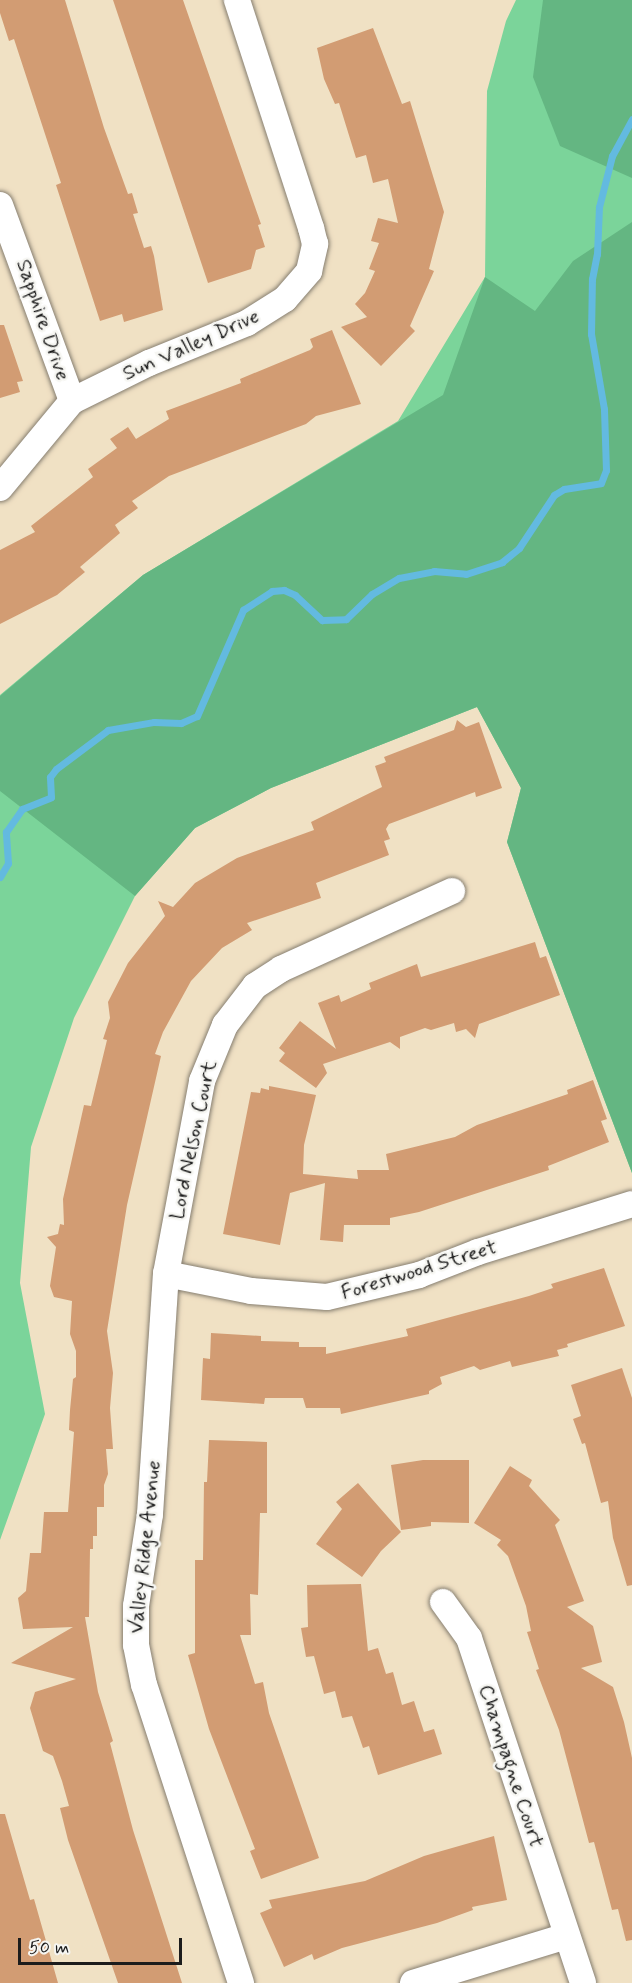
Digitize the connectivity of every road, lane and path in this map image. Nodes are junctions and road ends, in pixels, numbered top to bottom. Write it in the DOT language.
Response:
graph roads {
  1 [pos="237,0"];
  2 [pos="0,205"];
  3 [pos="72,401"];
  4 [pos="0,488"];
  5 [pos="452,891"];
  6 [pos="632,1205"];
  7 [pos="166,1274"];
  8 [pos="443,1602"];
  9 [pos="567,1936"];
  10 [pos="241,1983"];
  11 [pos="413,1983"];
  12 [pos="583,1983"];
  1 -- 3 [label="street, Sun Valley Drive"];
  2 -- 3 [label="street, Sapphire Drive"];
  3 -- 4 [label="street, Sun Valley Drive"];
  5 -- 7 [label="street, Lord Nelson Court"];
  6 -- 7 [label="street, Forestwood Street"];
  7 -- 10 [label="street, Valley Ridge Avenue"];
  8 -- 9 [label="street, Champagne Court"];
  9 -- 11 [label="street"];
  9 -- 12 [label="street, Champagne Court"];
}
